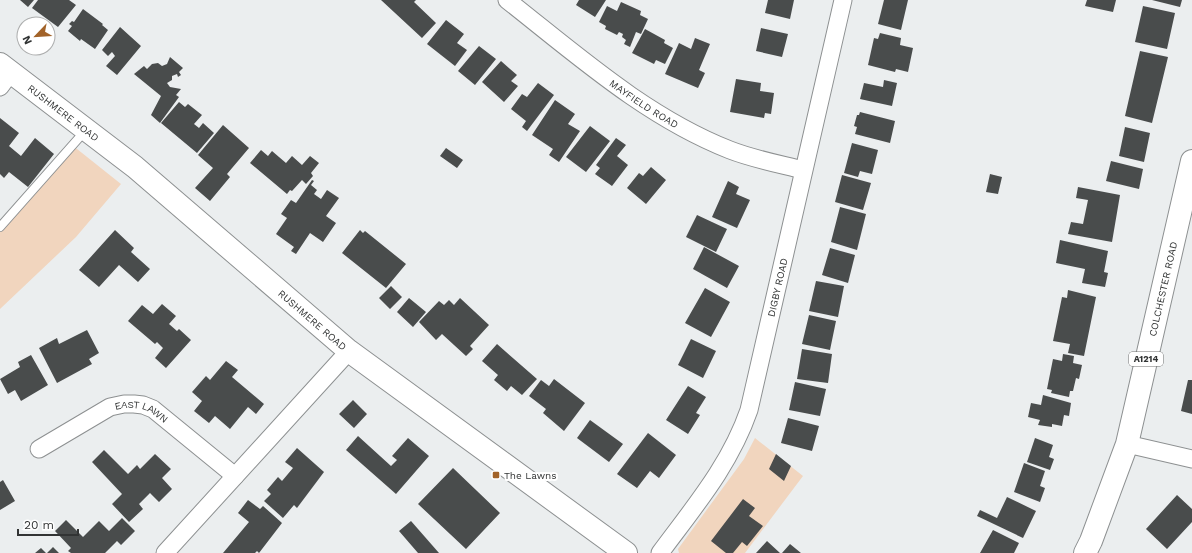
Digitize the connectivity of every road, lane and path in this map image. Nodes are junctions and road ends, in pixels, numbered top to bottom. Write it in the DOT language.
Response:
graph roads {
  1 [pos="507,0"];
  2 [pos="843,0"];
  3 [pos="4,74"];
  4 [pos="87,128"];
  5 [pos="1192,161"];
  6 [pos="802,170"];
  7 [pos="0,227"];
  8 [pos="349,351"];
  9 [pos="1127,444"];
  10 [pos="38,449"];
  11 [pos="1192,459"];
  12 [pos="235,476"];
  13 [pos="165,553"];
  14 [pos="626,553"];
  15 [pos="660,553"];
  16 [pos="1085,553"];
  1 -- 6 [label="street, MAYFIELD ROAD"];
  2 -- 6 [label="street, DIGBY ROAD"];
  3 -- 4 [label="street, RUSHMERE ROAD"];
  4 -- 7 [label="lane"];
  4 -- 8 [label="street, RUSHMERE ROAD"];
  5 -- 9 [label="street, COLCHESTER ROAD / A1214"];
  6 -- 15 [label="street, DIGBY ROAD"];
  8 -- 12 [label="street"];
  8 -- 14 [label="street, RUSHMERE ROAD"];
  9 -- 11 [label="street"];
  9 -- 16 [label="street, COLCHESTER ROAD / A1214"];
  10 -- 12 [label="street, EAST LAWN"];
  12 -- 13 [label="street"];
}
